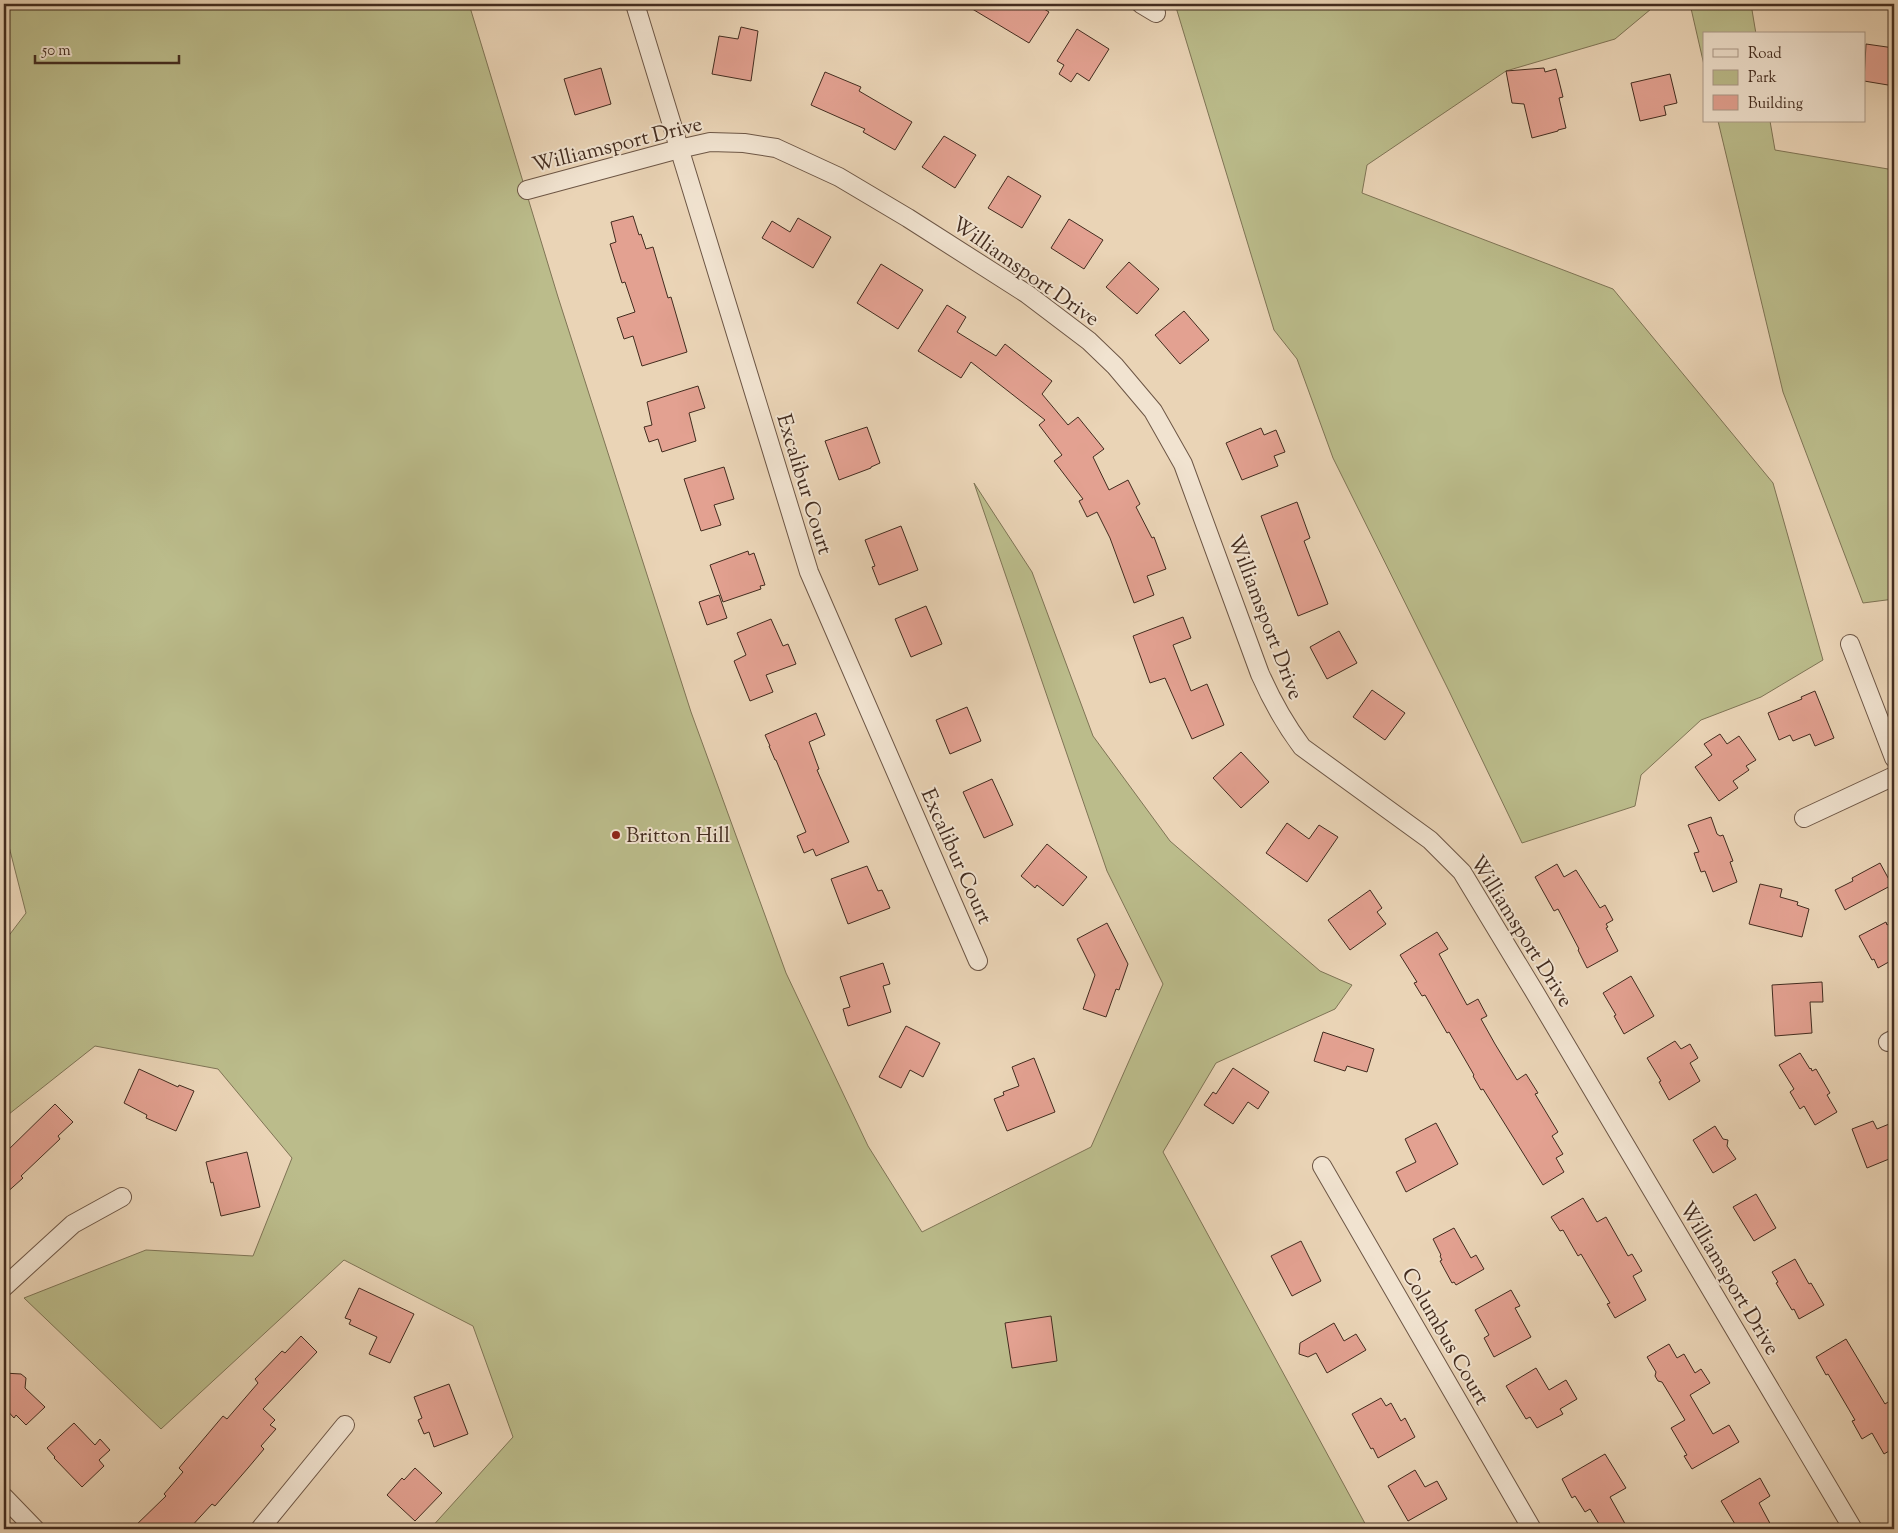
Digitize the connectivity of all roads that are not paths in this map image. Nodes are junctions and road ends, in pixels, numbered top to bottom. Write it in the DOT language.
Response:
graph roads {
  1 [pos="635,4"];
  2 [pos="1141,4"];
  3 [pos="1156,13"];
  4 [pos="678,149"];
  5 [pos="527,190"];
  6 [pos="1850,644"];
  7 [pos="1894,758"];
  8 [pos="1894,776"];
  9 [pos="1804,818"];
  10 [pos="978,961"];
  11 [pos="1322,1166"];
  12 [pos="122,1197"];
  13 [pos="4,1287"];
  14 [pos="345,1425"];
  15 [pos="4,1497"];
  16 [pos="35,1529"];
  17 [pos="260,1529"];
  18 [pos="1532,1529"];
  19 [pos="1853,1529"];
  1 -- 4 [label="street, Excalibur Court"];
  2 -- 3 [label="street"];
  4 -- 5 [label="street, Williamsport Drive"];
  4 -- 10 [label="street, Excalibur Court"];
  4 -- 19 [label="street, Williamsport Drive"];
  6 -- 7 [label="street"];
  8 -- 9 [label="street"];
  11 -- 18 [label="street, Columbus Court"];
  12 -- 13 [label="street"];
  14 -- 17 [label="street"];
  15 -- 16 [label="street"];
}
